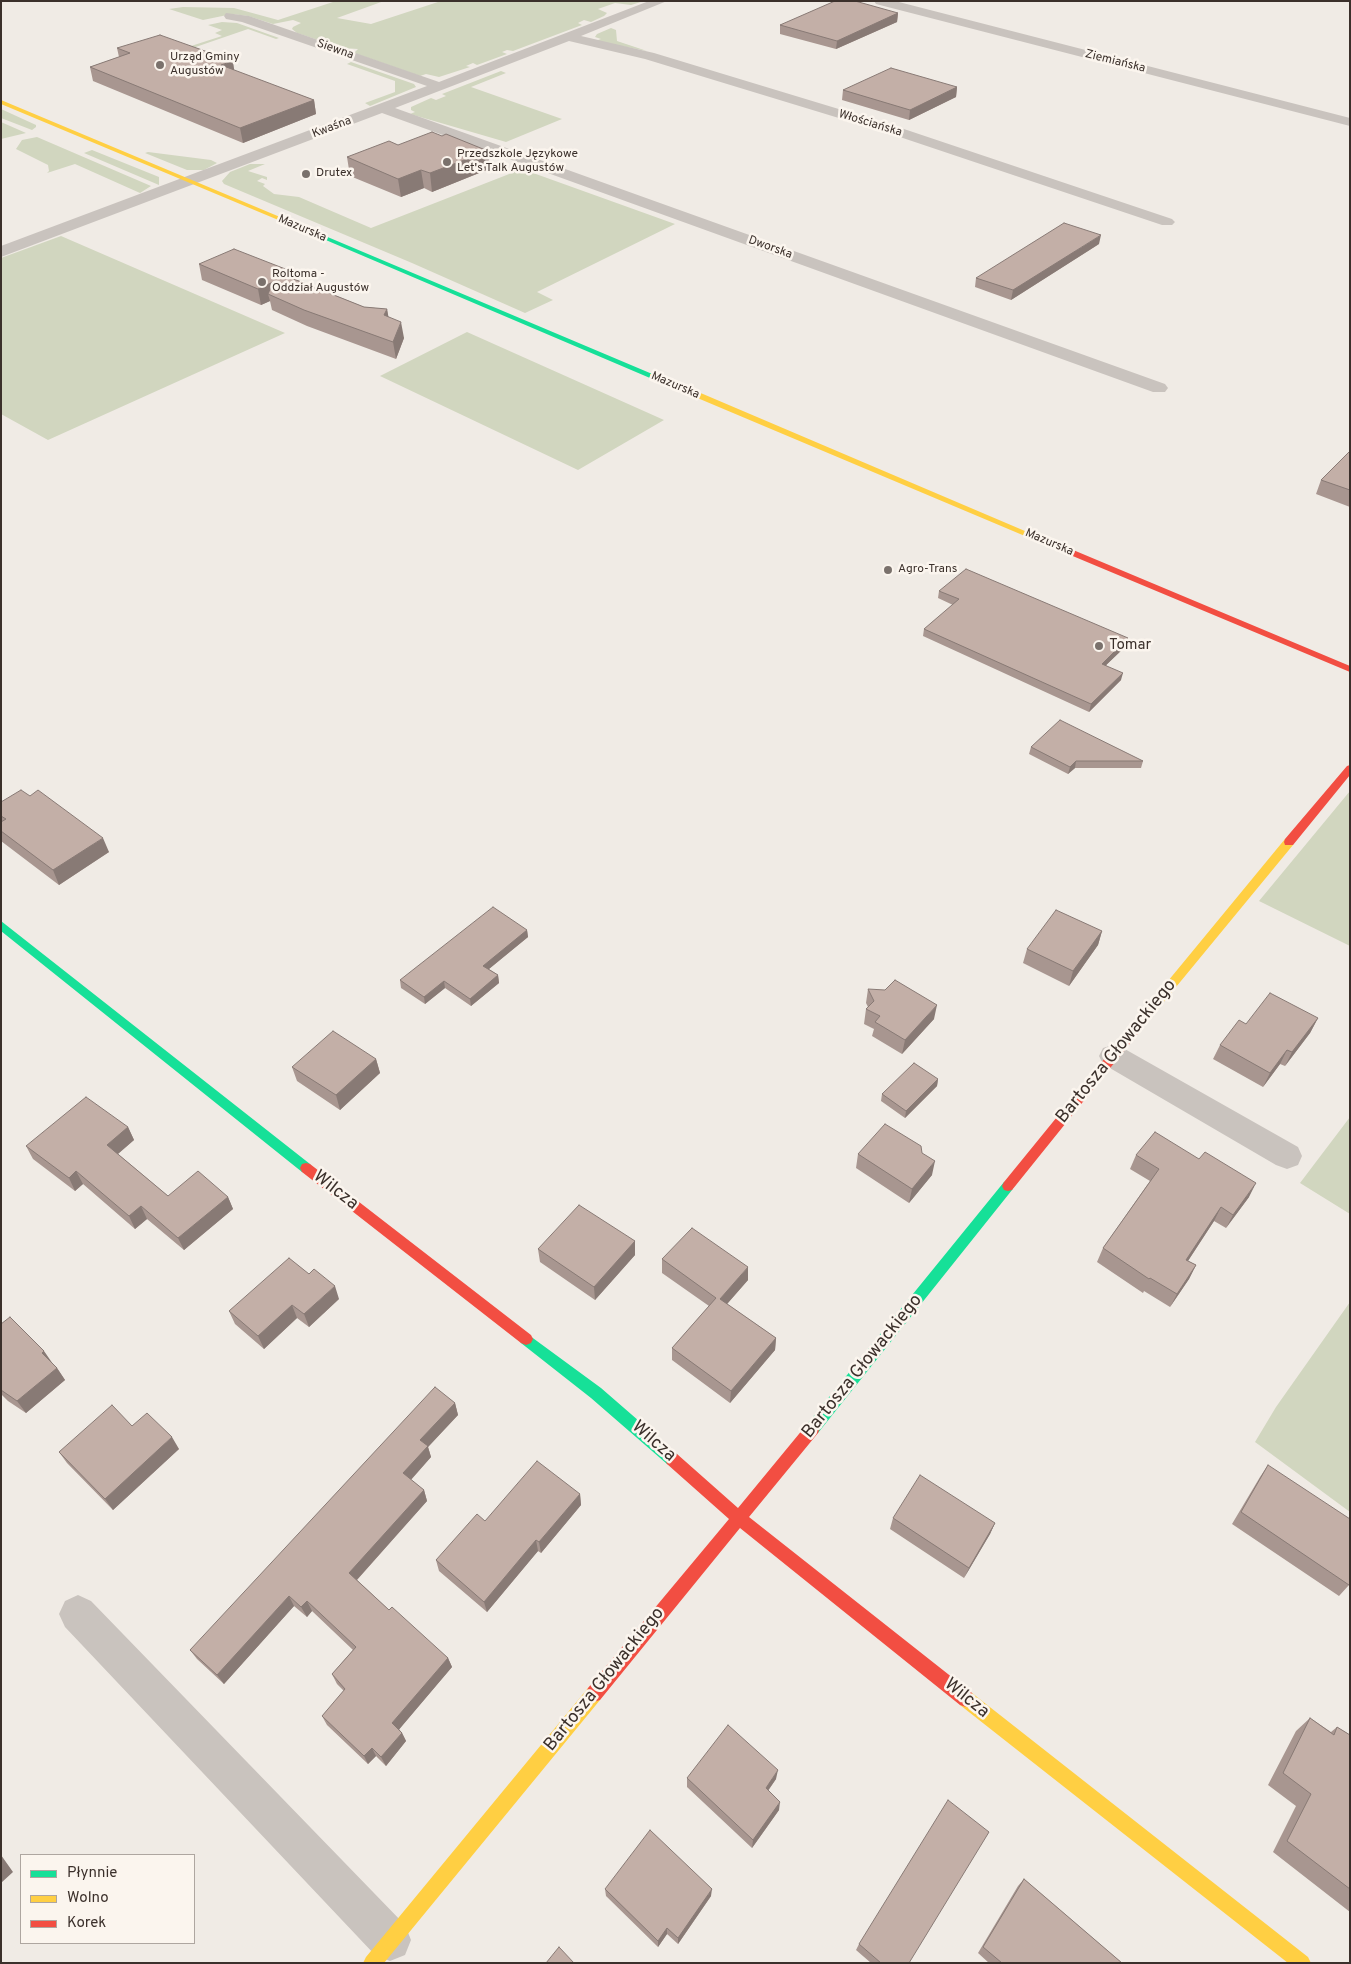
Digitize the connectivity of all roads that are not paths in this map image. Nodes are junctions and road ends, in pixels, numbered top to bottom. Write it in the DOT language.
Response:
graph roads {
  1 [pos="662,1"];
  2 [pos="880,1"];
  3 [pos="610,7"];
  4 [pos="631,13"];
  5 [pos="230,16"];
  6 [pos="296,22"];
  7 [pos="275,29"];
  8 [pos="569,37"];
  9 [pos="439,86"];
  10 [pos="1,102"];
  11 [pos="381,108"];
  12 [pos="1350,122"];
  13 [pos="190,181"];
  14 [pos="1167,222"];
  15 [pos="1,252"];
  16 [pos="1159,388"];
  17 [pos="1350,669"];
  18 [pos="1350,768"];
  19 [pos="1,924"];
  20 [pos="1113,1056"];
  21 [pos="1287,1156"];
  22 [pos="738,1517"];
  23 [pos="78,1614"];
  24 [pos="381,1952"];
  25 [pos="1302,1963"];
  1 -- 4 [label="street, Kwaśna"];
  2 -- 12 [label="street, Ziemiańska"];
  3 -- 4 [label="street"];
  4 -- 8 [label="street, Kwaśna"];
  5 -- 7 [label="street, Siewna"];
  6 -- 7 [label="street"];
  7 -- 9 [label="street, Siewna"];
  8 -- 9 [label="street, Kwaśna"];
  8 -- 14 [label="street, Włościańska"];
  9 -- 11 [label="street, Kwaśna"];
  10 -- 13 [label="street, Mazurska"];
  11 -- 13 [label="street, Kwaśna"];
  11 -- 16 [label="street, Dworska"];
  13 -- 15 [label="street, Kwaśna"];
  13 -- 17 [label="street, Mazurska"];
  18 -- 20 [label="street, Bartosza Głowackiego"];
  19 -- 22 [label="street, Wilcza"];
  20 -- 21 [label="street"];
  20 -- 22 [label="street, Bartosza Głowackiego"];
  22 -- 24 [label="street, Bartosza Głowackiego"];
  22 -- 25 [label="street, Wilcza"];
  23 -- 24 [label="street"];
}
